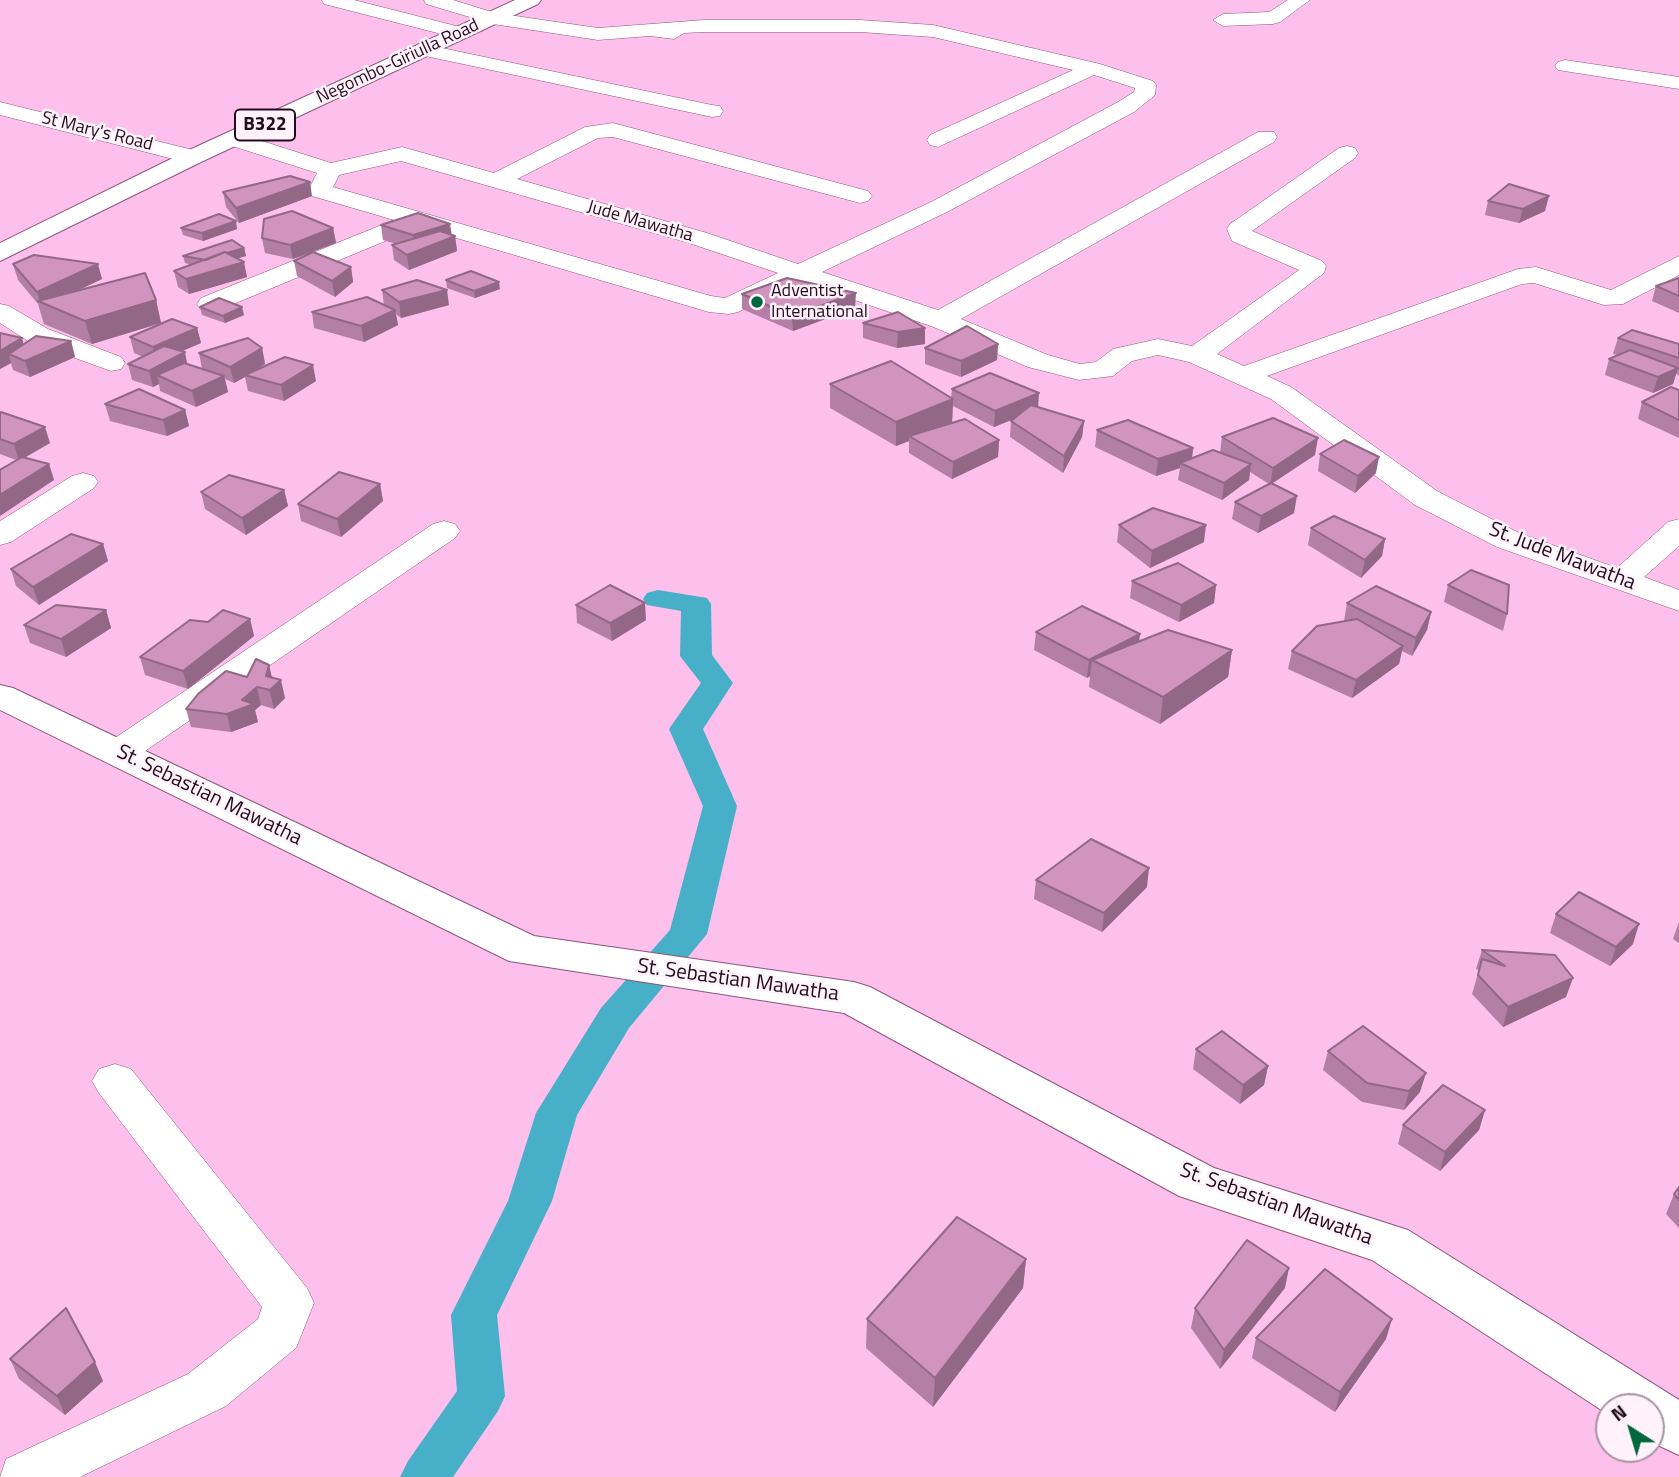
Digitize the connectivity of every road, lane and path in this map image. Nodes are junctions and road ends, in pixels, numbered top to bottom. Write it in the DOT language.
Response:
graph roads {
  1 [pos="331,0"];
  2 [pos="433,0"];
  3 [pos="531,0"];
  4 [pos="1301,0"];
  5 [pos="493,18"];
  6 [pos="1223,20"];
  7 [pos="650,30"];
  8 [pos="461,33"];
  9 [pos="734,42"];
  10 [pos="423,50"];
  11 [pos="1565,66"];
  12 [pos="1093,68"];
  13 [pos="1679,83"];
  14 [pos="0,107"];
  15 [pos="712,111"];
  16 [pos="1266,137"];
  17 [pos="234,139"];
  18 [pos="938,140"];
  19 [pos="1347,153"];
  20 [pos="194,157"];
  21 [pos="330,170"];
  22 [pos="496,181"];
  23 [pos="860,196"];
  24 [pos="416,220"];
  25 [pos="0,253"];
  26 [pos="1679,264"];
  27 [pos="799,271"];
  28 [pos="210,304"];
  29 [pos="0,312"];
  30 [pos="940,320"];
  31 [pos="1196,355"];
  32 [pos="1038,361"];
  33 [pos="111,363"];
  34 [pos="1245,375"];
  35 [pos="83,482"];
  36 [pos="1679,529"];
  37 [pos="444,531"];
  38 [pos="0,535"];
  39 [pos="1621,581"];
  40 [pos="1679,601"];
  41 [pos="0,696"];
  42 [pos="119,752"];
  43 [pos="115,1081"];
  44 [pos="1621,1393"];
  45 [pos="25,1477"];
  1 -- 8 [label="street"];
  2 -- 5 [label="street"];
  3 -- 5 [label="street, Negombo-Giriulla Road / B322"];
  4 -- 6 [label="street"];
  5 -- 7 [label="street"];
  5 -- 8 [label="street, Negombo-Giriulla Road / B322"];
  7 -- 9 [label="street"];
  7 -- 12 [label="street"];
  8 -- 10 [label="street, Negombo-Giriulla Road / B322"];
  10 -- 15 [label="street"];
  10 -- 17 [label="street, Negombo-Giriulla Road / B322"];
  11 -- 13 [label="street"];
  12 -- 18 [label="street"];
  12 -- 27 [label="street"];
  14 -- 20 [label="street, St Mary's Road"];
  16 -- 30 [label="street"];
  17 -- 20 [label="street, Negombo-Giriulla Road / B322"];
  17 -- 21 [label="street"];
  19 -- 31 [label="street"];
  20 -- 25 [label="street, Negombo-Giriulla Road / B322"];
  21 -- 22 [label="street, Jude Mawatha"];
  21 -- 24 [label="street"];
  22 -- 23 [label="street"];
  22 -- 27 [label="street, Jude Mawatha"];
  24 -- 27 [label="street"];
  24 -- 28 [label="street"];
  26 -- 34 [label="street"];
  27 -- 30 [label="street, Jude Mawatha"];
  29 -- 33 [label="street"];
  30 -- 32 [label="street, Jude Mawatha"];
  31 -- 32 [label="street, St. Jude Mawatha"];
  31 -- 34 [label="street, St. Jude Mawatha"];
  34 -- 39 [label="street, St. Jude Mawatha"];
  35 -- 38 [label="street"];
  36 -- 39 [label="street"];
  37 -- 42 [label="street"];
  39 -- 40 [label="street, St. Jude Mawatha"];
  41 -- 42 [label="street, St. Sebastian Mawatha"];
  42 -- 44 [label="street, St. Sebastian Mawatha"];
  43 -- 45 [label="street"];
}
